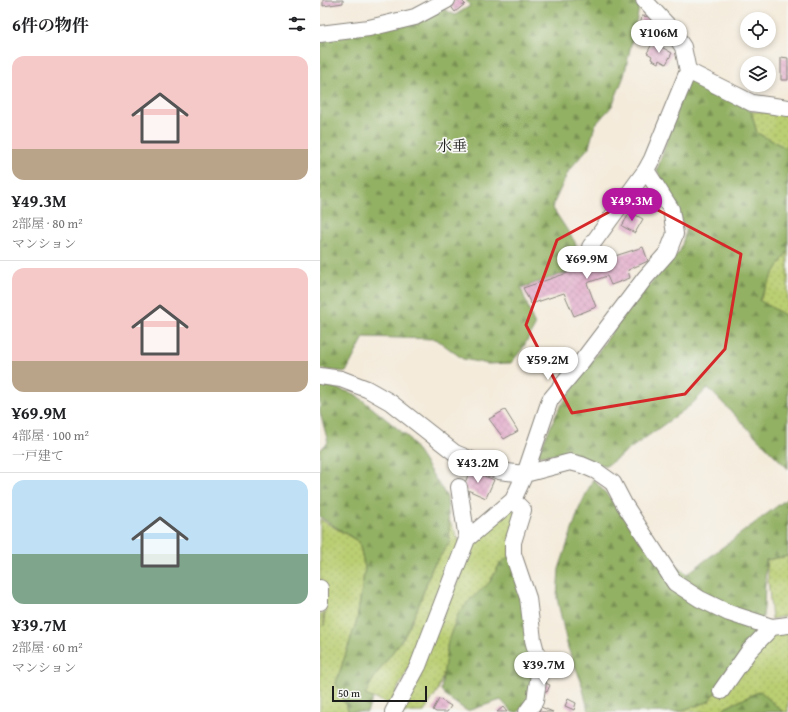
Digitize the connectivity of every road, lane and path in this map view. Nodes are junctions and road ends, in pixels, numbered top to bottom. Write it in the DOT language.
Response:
graph roads {
  1 [pos="447,0"];
  2 [pos="644,0"];
  3 [pos="320,34"];
  4 [pos="688,71"];
  5 [pos="788,108"];
  6 [pos="646,170"];
  7 [pos="590,248"];
  8 [pos="320,376"];
  9 [pos="525,474"];
  10 [pos="459,487"];
  11 [pos="513,500"];
  12 [pos="467,539"];
  13 [pos="320,588"];
  14 [pos="320,602"];
  15 [pos="788,625"];
  16 [pos="772,627"];
  17 [pos="721,692"];
  18 [pos="393,712"];
  19 [pos="527,712"];
  1 -- 3 [label="street"];
  2 -- 4 [label="street"];
  4 -- 5 [label="street"];
  4 -- 6 [label="street"];
  6 -- 7 [label="street"];
  6 -- 9 [label="street"];
  8 -- 9 [label="street"];
  9 -- 11 [label="street"];
  9 -- 16 [label="street"];
  10 -- 12 [label="street"];
  11 -- 12 [label="street"];
  11 -- 19 [label="street"];
  12 -- 18 [label="street"];
  13 -- 14 [label="street"];
  15 -- 16 [label="street"];
  16 -- 17 [label="street"];
}
